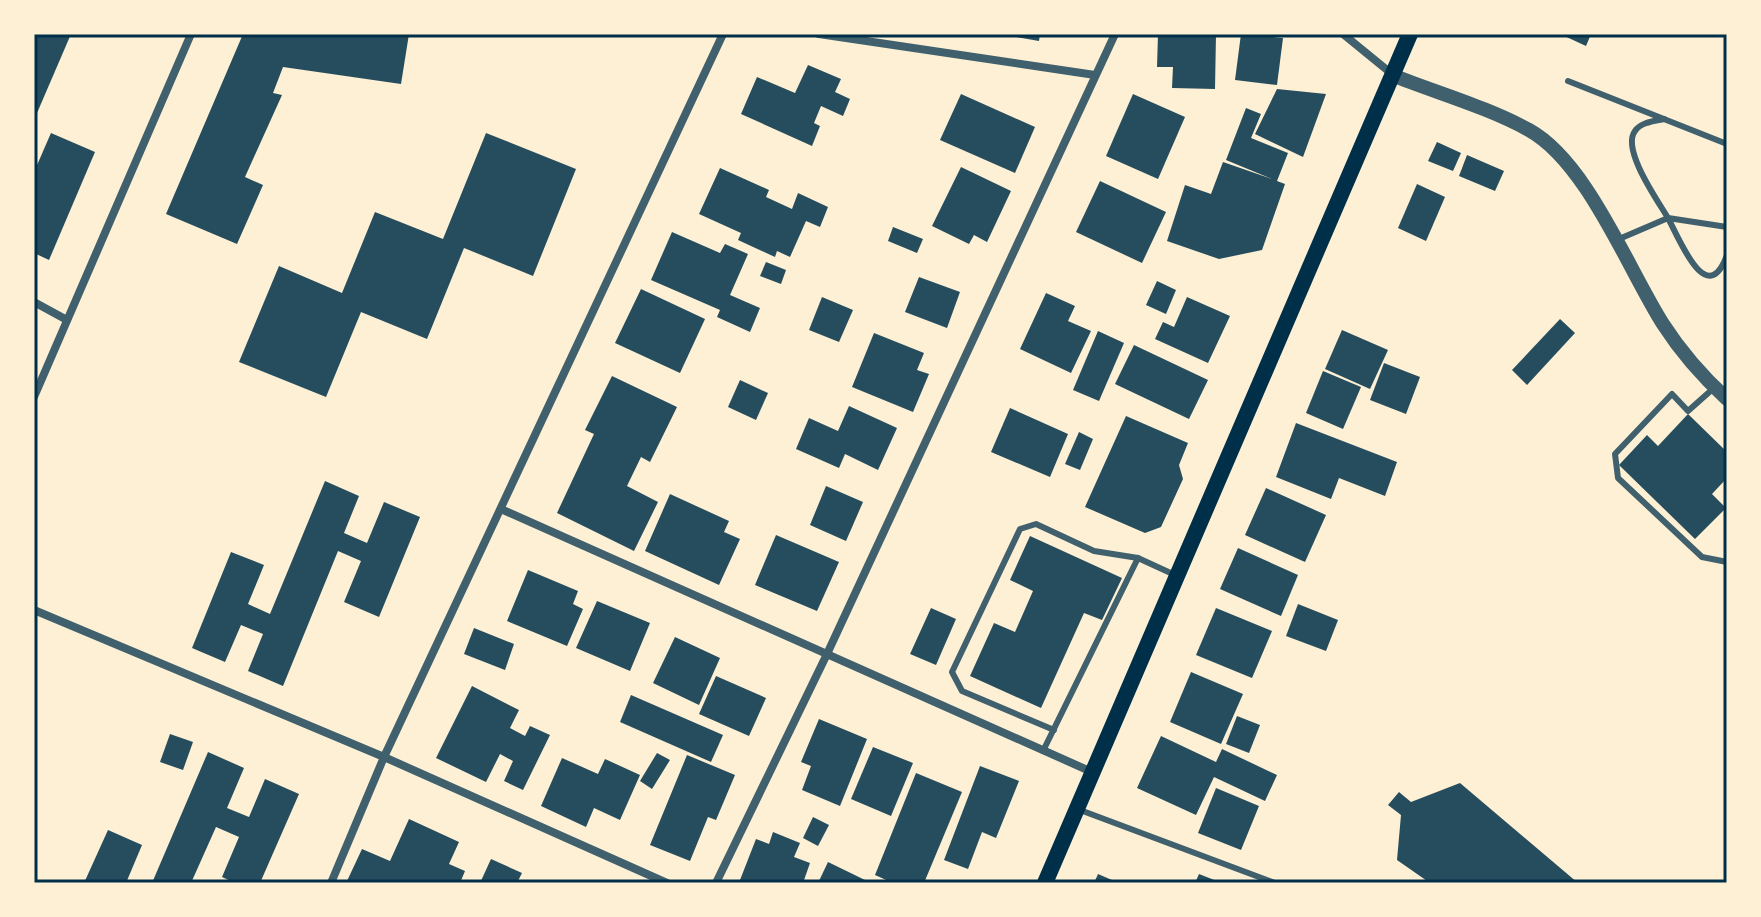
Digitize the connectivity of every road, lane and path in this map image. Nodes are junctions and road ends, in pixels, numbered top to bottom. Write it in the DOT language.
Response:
graph roads {
  1 [pos="191,34"];
  2 [pos="723,34"];
  3 [pos="819,34"];
  4 [pos="1115,34"];
  5 [pos="1343,34"];
  6 [pos="1410,34"];
  7 [pos="1095,75"];
  8 [pos="1392,75"];
  9 [pos="1568,81"];
  10 [pos="1664,119"];
  11 [pos="1727,144"];
  12 [pos="1668,218"];
  13 [pos="1727,227"];
  14 [pos="1616,241"];
  15 [pos="1727,255"];
  16 [pos="34,302"];
  17 [pos="67,320"];
  18 [pos="1715,387"];
  19 [pos="34,397"];
  20 [pos="1727,399"];
  21 [pos="501,509"];
  22 [pos="1138,558"];
  23 [pos="1727,562"];
  24 [pos="1178,576"];
  25 [pos="34,610"];
  26 [pos="827,654"];
  27 [pos="1054,730"];
  28 [pos="1043,751"];
  29 [pos="384,757"];
  30 [pos="1092,772"];
  31 [pos="1077,809"];
  32 [pos="331,883"];
  33 [pos="667,883"];
  34 [pos="716,883"];
  35 [pos="1045,883"];
  36 [pos="1275,883"];
  1 -- 17 [label="street"];
  2 -- 21 [label="street"];
  3 -- 7 [label="street"];
  4 -- 7 [label="street"];
  5 -- 8 [label="street"];
  6 -- 8 [label="main road"];
  7 -- 26 [label="street"];
  8 -- 14 [label="street"];
  8 -- 24 [label="main road"];
  9 -- 10 [label="lane"];
  10 -- 11 [label="lane"];
  10 -- 12 [label="lane"];
  12 -- 13 [label="lane"];
  12 -- 14 [label="lane"];
  12 -- 15 [label="lane"];
  14 -- 18 [label="street"];
  16 -- 17 [label="street"];
  17 -- 19 [label="street"];
  18 -- 20 [label="street"];
  18 -- 23 [label="lane"];
  21 -- 26 [label="street"];
  21 -- 29 [label="street"];
  22 -- 24 [label="lane"];
  22 -- 27 [label="lane"];
  22 -- 27 [label="lane"];
  24 -- 30 [label="main road"];
  25 -- 29 [label="street"];
  26 -- 28 [label="street"];
  26 -- 34 [label="street"];
  27 -- 28 [label="lane"];
  28 -- 30 [label="street"];
  29 -- 32 [label="street"];
  29 -- 33 [label="street"];
  30 -- 31 [label="main road"];
  31 -- 35 [label="main road"];
  31 -- 36 [label="lane"];
}
